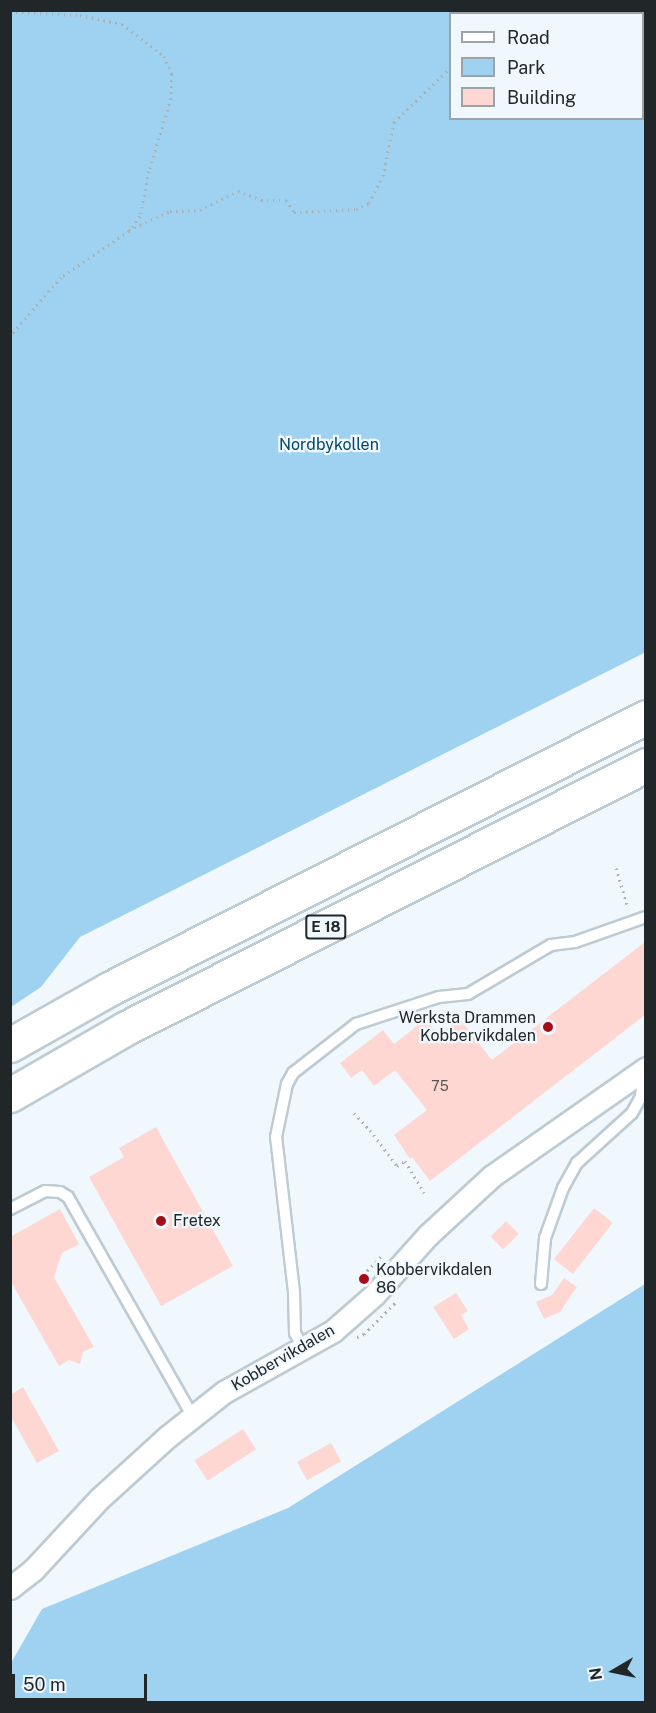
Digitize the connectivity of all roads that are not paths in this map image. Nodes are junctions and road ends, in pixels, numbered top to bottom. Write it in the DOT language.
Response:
graph roads {
  1 [pos="645,717"];
  2 [pos="645,765"];
  3 [pos="645,917"];
  4 [pos="10,1045"];
  5 [pos="645,1069"];
  6 [pos="10,1095"];
  7 [pos="10,1209"];
  8 [pos="541,1284"];
  9 [pos="303,1348"];
  10 [pos="193,1417"];
  11 [pos="10,1588"];
  1 -- 4 [label="highway, E 18"];
  2 -- 6 [label="highway, E 18"];
  3 -- 9 [label="lane"];
  5 -- 8 [label="lane"];
  5 -- 9 [label="street, Kobbervikdalen"];
  7 -- 10 [label="lane"];
  9 -- 10 [label="street, Kobbervikdalen"];
  10 -- 11 [label="street, Kobbervikdalen"];
}
